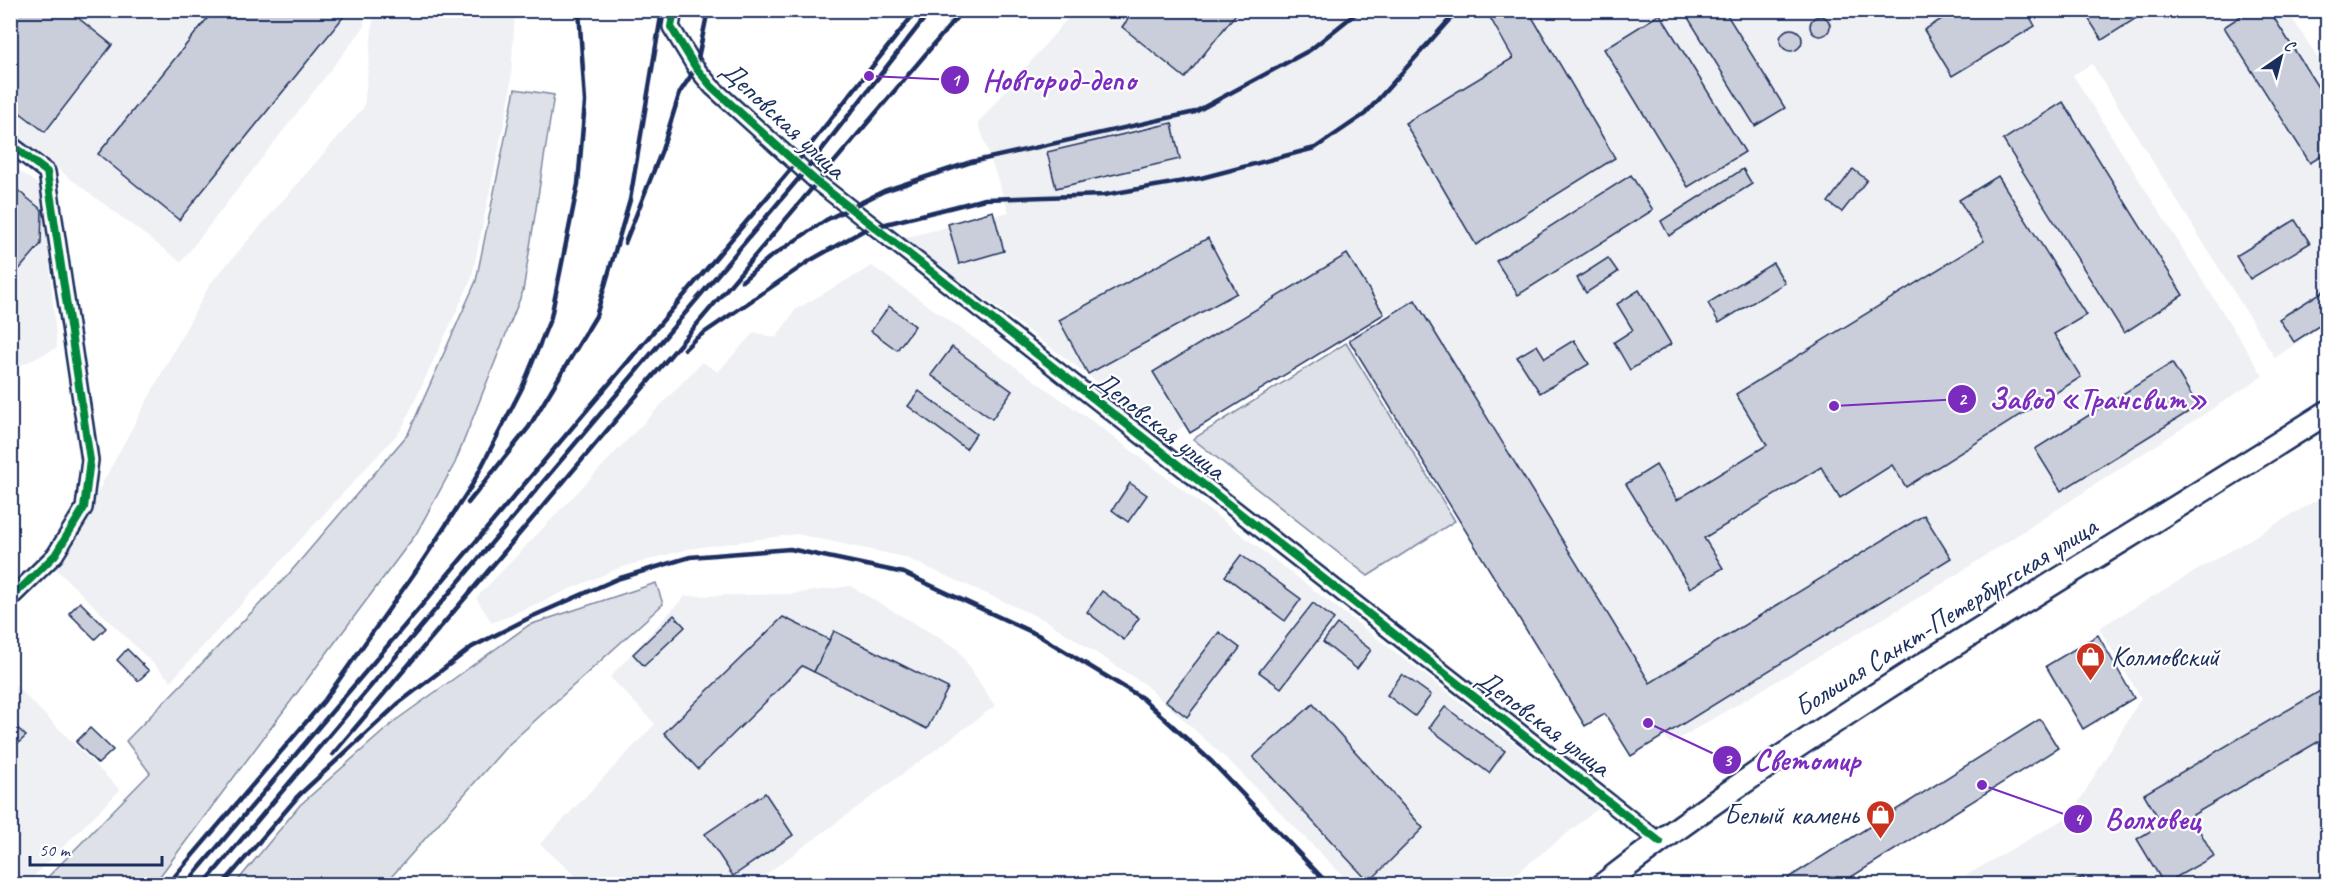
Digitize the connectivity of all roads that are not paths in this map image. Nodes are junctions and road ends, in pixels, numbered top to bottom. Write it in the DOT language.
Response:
graph roads {
  1 [pos="674,10"];
  2 [pos="10,144"];
  3 [pos="2322,419"];
  4 [pos="10,599"];
  5 [pos="1660,842"];
  6 [pos="1604,885"];
  1 -- 5 [label="street, Деповская улица"];
  2 -- 4 [label="street"];
  3 -- 5 [label="main road, Большая Санкт-Петербургская улица"];
  5 -- 6 [label="main road, Большая Санкт-Петербургская улица"];
}
